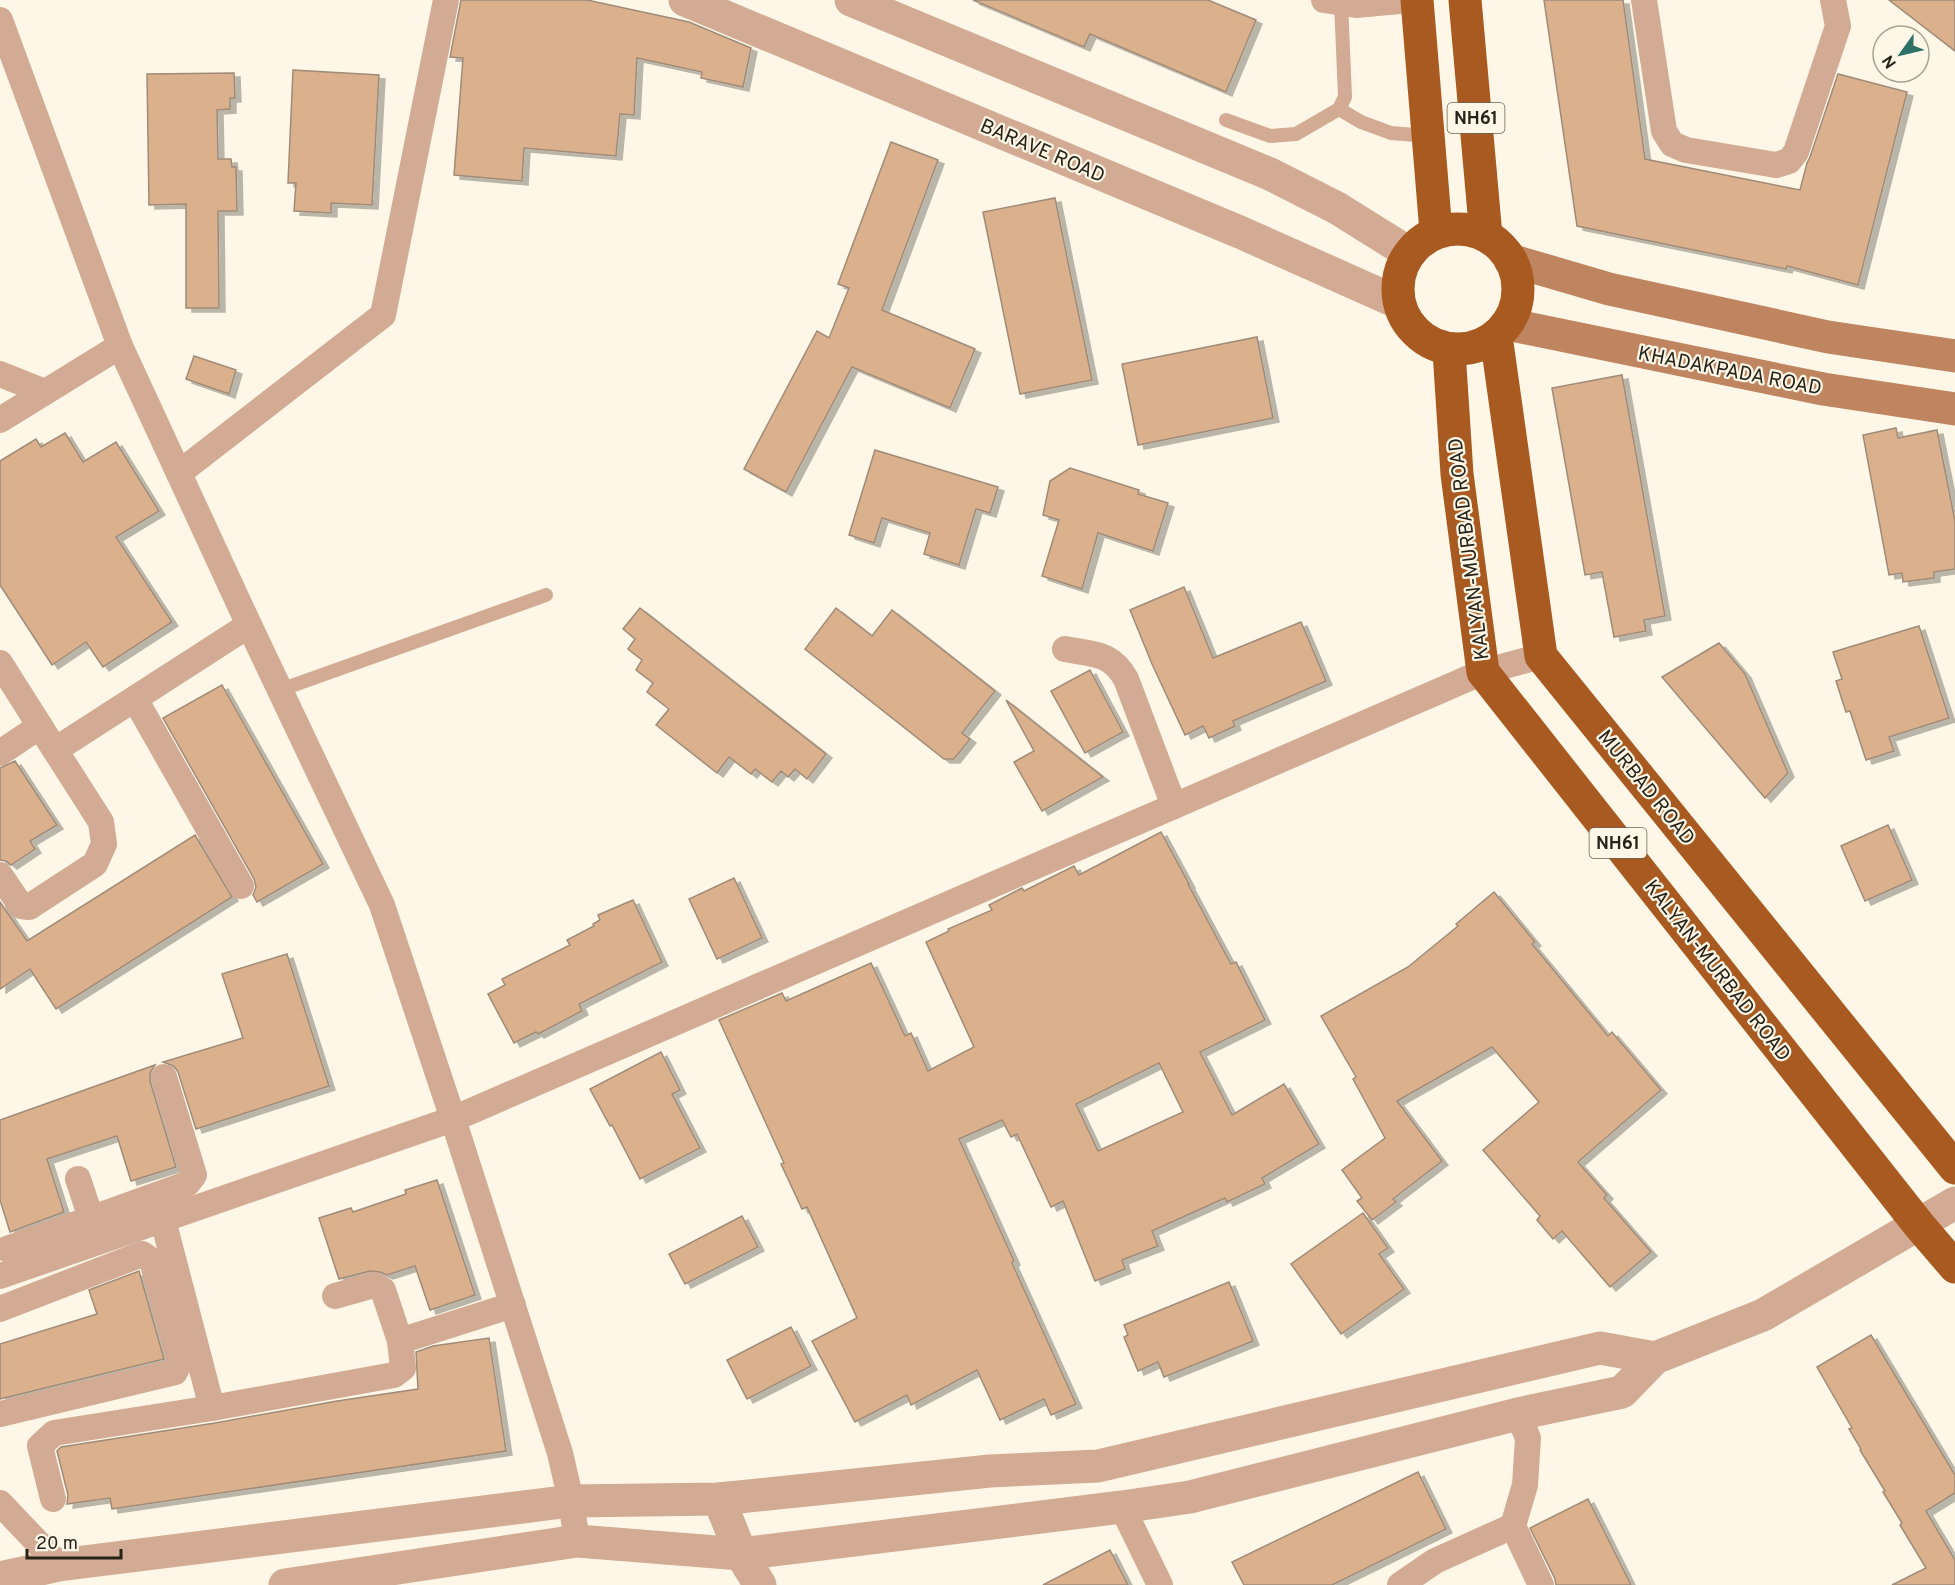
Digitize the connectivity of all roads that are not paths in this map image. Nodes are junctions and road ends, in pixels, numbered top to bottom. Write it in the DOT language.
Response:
graph roads {
  1 [pos="446,0"];
  2 [pos="685,0"];
  3 [pos="851,0"];
  4 [pos="1410,0"];
  5 [pos="1417,0"];
  6 [pos="1465,0"];
  7 [pos="1644,0"];
  8 [pos="1833,0"];
  9 [pos="1332,1"];
  10 [pos="0,20"];
  11 [pos="1339,109"];
  12 [pos="1226,120"];
  13 [pos="1427,136"];
  14 [pos="1436,232"];
  15 [pos="1486,236"];
  16 [pos="1409,253"];
  17 [pos="1510,260"];
  18 [pos="1399,303"];
  19 [pos="1502,330"];
  20 [pos="1828,337"];
  21 [pos="1865,342"];
  22 [pos="120,346"];
  23 [pos="1449,351"];
  24 [pos="1955,356"];
  25 [pos="0,374"];
  26 [pos="1823,389"];
  27 [pos="45,392"];
  28 [pos="1860,394"];
  29 [pos="1955,409"];
  30 [pos="0,420"];
  31 [pos="179,473"];
  32 [pos="546,595"];
  33 [pos="249,625"];
  34 [pos="1065,649"];
  35 [pos="1541,656"];
  36 [pos="0,663"];
  37 [pos="1483,672"];
  38 [pos="280,690"];
  39 [pos="135,699"];
  40 [pos="40,726"];
  41 [pos="55,750"];
  42 [pos="0,753"];
  43 [pos="1174,806"];
  44 [pos="0,875"];
  45 [pos="241,886"];
  46 [pos="164,1077"];
  47 [pos="453,1119"];
  48 [pos="1955,1168"];
  49 [pos="78,1179"];
  50 [pos="1955,1203"];
  51 [pos="163,1220"];
  52 [pos="1918,1225"];
  53 [pos="95,1231"];
  54 [pos="6,1249"];
  55 [pos="1955,1267"];
  56 [pos="0,1276"];
  57 [pos="335,1296"];
  58 [pos="513,1305"];
  59 [pos="0,1310"];
  60 [pos="400,1341"];
  61 [pos="1655,1358"];
  62 [pos="212,1408"];
  63 [pos="0,1414"];
  64 [pos="1518,1414"];
  65 [pos="53,1499"];
  66 [pos="719,1499"];
  67 [pos="571,1501"];
  68 [pos="0,1503"];
  69 [pos="1122,1508"];
  70 [pos="1513,1526"];
  71 [pos="577,1541"];
  72 [pos="741,1554"];
  73 [pos="58,1565"];
  74 [pos="0,1578"];
  75 [pos="285,1585"];
  76 [pos="760,1585"];
  77 [pos="1160,1585"];
  78 [pos="1400,1585"];
  79 [pos="1541,1585"];
  1 -- 31 [label="street"];
  2 -- 18 [label="street, BARAVE ROAD"];
  3 -- 16 [label="street"];
  4 -- 9 [label="street"];
  5 -- 13 [label="highway, NH61"];
  6 -- 15 [label="highway, NH61"];
  7 -- 8 [label="street"];
  9 -- 11 [label="lane"];
  10 -- 22 [label="street"];
  11 -- 12 [label="lane"];
  11 -- 13 [label="lane"];
  13 -- 14 [label="highway, NH61"];
  14 -- 15 [label="highway"];
  14 -- 16 [label="highway"];
  15 -- 17 [label="highway"];
  16 -- 18 [label="highway"];
  17 -- 19 [label="highway"];
  17 -- 20 [label="main road"];
  18 -- 23 [label="highway"];
  19 -- 23 [label="highway"];
  19 -- 26 [label="main road, KHADAKPADA ROAD"];
  19 -- 35 [label="highway"];
  20 -- 21 [label="main road"];
  20 -- 26 [label="main road"];
  21 -- 24 [label="main road"];
  21 -- 28 [label="main road"];
  22 -- 27 [label="street"];
  22 -- 31 [label="street"];
  23 -- 37 [label="highway, KALYAN-MURBAD ROAD"];
  25 -- 27 [label="street"];
  26 -- 28 [label="main road, KHADAKPADA ROAD"];
  27 -- 30 [label="street"];
  28 -- 29 [label="main road, KHADAKPADA ROAD"];
  31 -- 33 [label="street"];
  32 -- 38 [label="lane"];
  33 -- 38 [label="street"];
  33 -- 39 [label="street"];
  34 -- 43 [label="street"];
  35 -- 37 [label="street"];
  35 -- 48 [label="highway, MURBAD ROAD / NH61"];
  36 -- 40 [label="street"];
  37 -- 43 [label="street"];
  37 -- 52 [label="highway, KALYAN-MURBAD ROAD / NH61"];
  38 -- 47 [label="street"];
  39 -- 41 [label="street"];
  39 -- 45 [label="street"];
  40 -- 41 [label="street"];
  40 -- 42 [label="street"];
  41 -- 44 [label="street"];
  43 -- 47 [label="street"];
  46 -- 53 [label="street"];
  47 -- 51 [label="street"];
  47 -- 58 [label="street"];
  49 -- 53 [label="street"];
  50 -- 52 [label="street"];
  51 -- 53 [label="street"];
  51 -- 62 [label="street"];
  52 -- 55 [label="highway, KALYAN-MURBAD ROAD / NH61"];
  52 -- 61 [label="street"];
  53 -- 54 [label="street"];
  53 -- 56 [label="street"];
  57 -- 60 [label="street"];
  58 -- 60 [label="street"];
  58 -- 67 [label="street"];
  59 -- 63 [label="street"];
  60 -- 62 [label="street"];
  61 -- 64 [label="street"];
  61 -- 66 [label="street"];
  62 -- 65 [label="street"];
  64 -- 69 [label="street"];
  64 -- 70 [label="street"];
  66 -- 67 [label="street"];
  66 -- 72 [label="street"];
  67 -- 71 [label="street"];
  67 -- 73 [label="street"];
  68 -- 73 [label="street"];
  69 -- 72 [label="street"];
  69 -- 77 [label="street"];
  70 -- 78 [label="street"];
  70 -- 79 [label="street"];
  71 -- 72 [label="street"];
  71 -- 75 [label="street"];
  72 -- 76 [label="street"];
  73 -- 74 [label="street"];
}
